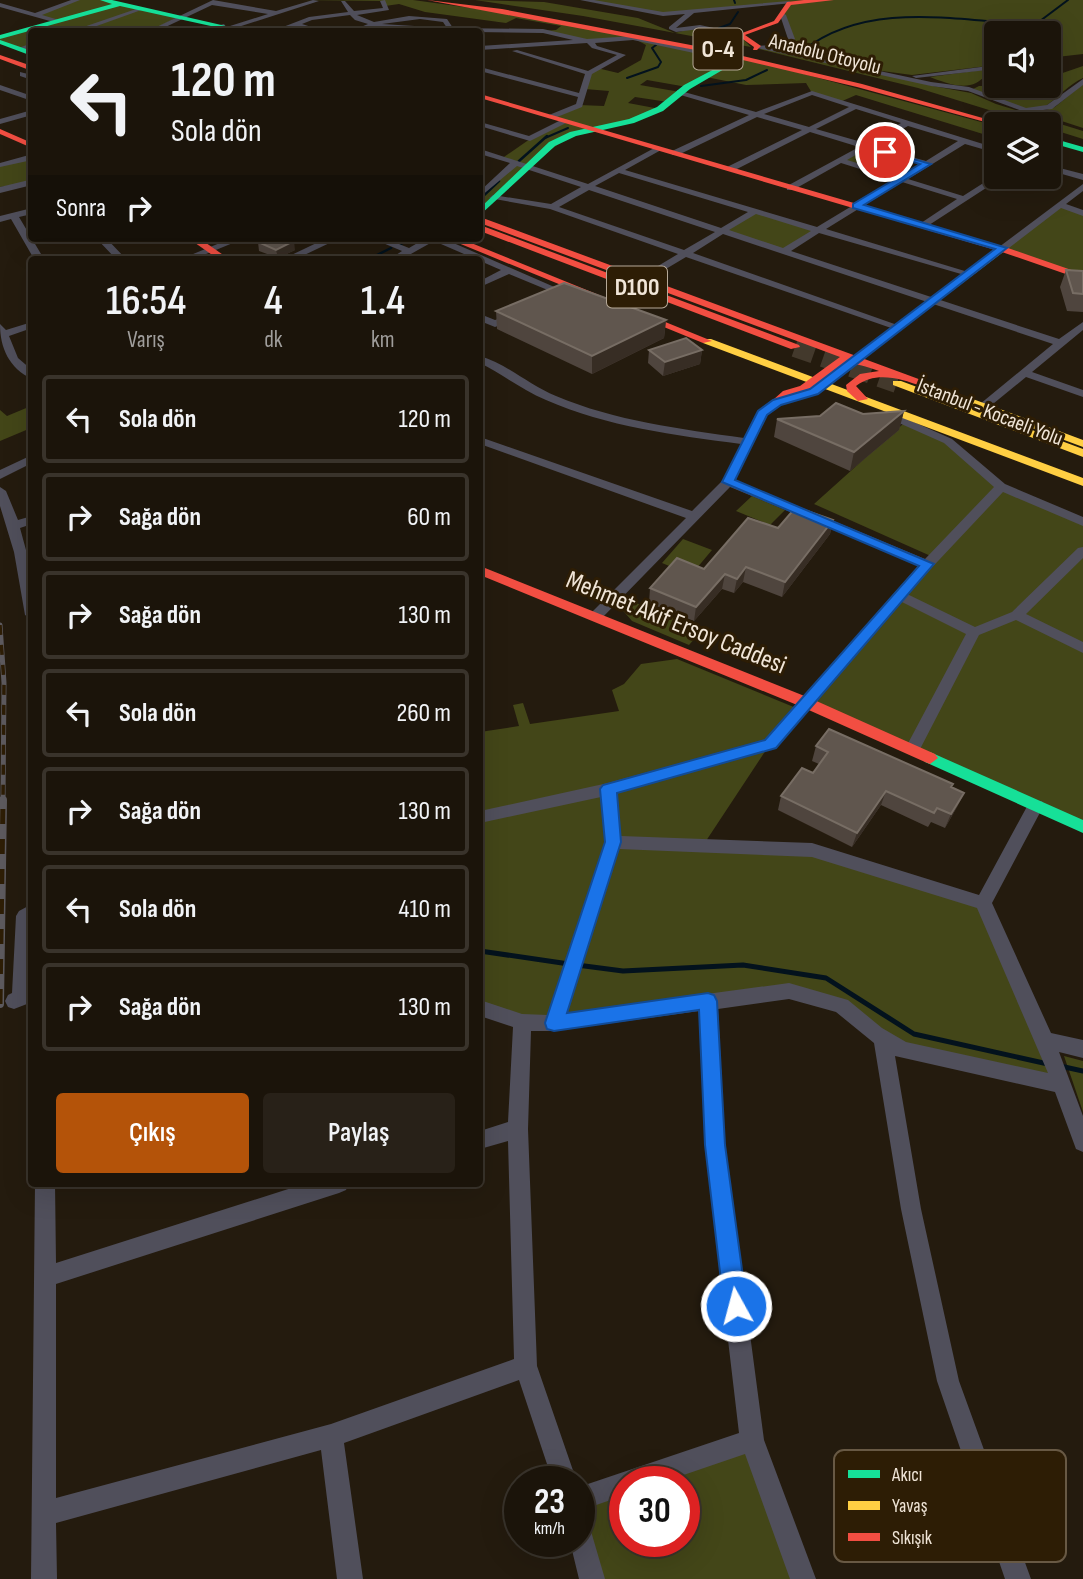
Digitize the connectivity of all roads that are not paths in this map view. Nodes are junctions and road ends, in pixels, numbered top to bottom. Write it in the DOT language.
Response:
graph roads {
  1 [pos="77,0"];
  2 [pos="299,0"];
  3 [pos="384,0"];
  4 [pos="430,0"];
  5 [pos="460,0"];
  6 [pos="583,0"];
  7 [pos="831,0"];
  8 [pos="214,1"];
  9 [pos="316,1"];
  10 [pos="353,1"];
  11 [pos="373,1"];
  12 [pos="111,2"];
  13 [pos="343,2"];
  14 [pos="0,5"];
  15 [pos="793,5"];
  16 [pos="141,9"];
  17 [pos="695,9"];
  18 [pos="352,13"];
  19 [pos="280,14"];
  20 [pos="35,15"];
  21 [pos="178,17"];
  22 [pos="264,19"];
  23 [pos="57,21"];
  24 [pos="291,23"];
  25 [pos="371,24"];
  26 [pos="228,26"];
  27 [pos="36,28"];
  28 [pos="84,28"];
  29 [pos="157,28"];
  30 [pos="218,28"];
  31 [pos="235,28"];
  32 [pos="281,28"];
  33 [pos="309,28"];
  34 [pos="362,28"];
  35 [pos="400,28"];
  36 [pos="450,28"];
  37 [pos="28,31"];
  38 [pos="483,31"];
  39 [pos="543,31"];
  40 [pos="740,35"];
  41 [pos="0,40"];
  42 [pos="591,42"];
  43 [pos="483,47"];
  44 [pos="483,48"];
  45 [pos="502,48"];
  46 [pos="0,49"];
  47 [pos="27,49"];
  48 [pos="748,53"];
  49 [pos="0,57"];
  50 [pos="0,65"];
  51 [pos="984,68"];
  52 [pos="28,70"];
  53 [pos="483,70"];
  54 [pos="28,71"];
  55 [pos="28,72"];
  56 [pos="589,72"];
  57 [pos="897,75"];
  58 [pos="1083,82"];
  59 [pos="0,87"];
  60 [pos="680,92"];
  61 [pos="582,96"];
  62 [pos="483,97"];
  63 [pos="28,98"];
  64 [pos="855,107"];
  65 [pos="28,113"];
  66 [pos="984,113"];
  67 [pos="757,114"];
  68 [pos="559,119"];
  69 [pos="984,119"];
  70 [pos="0,122"];
  71 [pos="907,123"];
  72 [pos="483,125"];
  73 [pos="593,128"];
  74 [pos="810,130"];
  75 [pos="0,131"];
  76 [pos="1061,136"];
  77 [pos="964,141"];
  78 [pos="28,143"];
  79 [pos="1061,143"];
  80 [pos="1083,144"];
  81 [pos="865,146"];
  82 [pos="984,147"];
  83 [pos="658,148"];
  84 [pos="1083,150"];
  85 [pos="483,152"];
  86 [pos="675,153"];
  87 [pos="28,158"];
  88 [pos="840,160"];
  89 [pos="927,164"];
  90 [pos="0,165"];
  91 [pos="520,165"];
  92 [pos="730,169"];
  93 [pos="618,170"];
  94 [pos="1061,171"];
  95 [pos="1083,177"];
  96 [pos="902,179"];
  97 [pos="28,183"];
  98 [pos="588,186"];
  99 [pos="790,187"];
  100 [pos="984,187"];
  101 [pos="1083,187"];
  102 [pos="0,189"];
  103 [pos="486,197"];
  104 [pos="965,199"];
  105 [pos="1059,205"];
  106 [pos="856,206"];
  107 [pos="552,207"];
  108 [pos="755,211"];
  109 [pos="28,212"];
  110 [pos="1083,213"];
  111 [pos="13,215"];
  112 [pos="0,219"];
  113 [pos="483,225"];
  114 [pos="483,225"];
  115 [pos="923,225"];
  116 [pos="722,230"];
  117 [pos="818,230"];
  118 [pos="28,240"];
  119 [pos="483,241"];
  120 [pos="105,242"];
  121 [pos="199,242"];
  122 [pos="235,242"];
  123 [pos="326,242"];
  124 [pos="386,242"];
  125 [pos="426,242"];
  126 [pos="442,242"];
  127 [pos="461,242"];
  128 [pos="1002,248"];
  129 [pos="409,251"];
  130 [pos="784,251"];
  131 [pos="685,253"];
  132 [pos="218,255"];
  133 [pos="118,256"];
  134 [pos="295,256"];
  135 [pos="400,256"];
  136 [pos="473,256"];
  137 [pos="483,260"];
  138 [pos="507,271"];
  139 [pos="965,274"];
  140 [pos="1083,277"];
  141 [pos="641,279"];
  142 [pos="483,283"];
  143 [pos="565,294"];
  144 [pos="554,299"];
  145 [pos="933,300"];
  146 [pos="522,313"];
  147 [pos="483,318"];
  148 [pos="1083,325"];
  149 [pos="28,326"];
  150 [pos="898,327"];
  151 [pos="2,330"];
  152 [pos="1058,342"];
  153 [pos="789,352"];
  154 [pos="743,355"];
  155 [pos="856,359"];
  156 [pos="483,361"];
  157 [pos="28,372"];
  158 [pos="1024,373"];
  159 [pos="903,381"];
  160 [pos="816,386"];
  161 [pos="883,394"];
  162 [pos="1083,394"];
  163 [pos="782,397"];
  164 [pos="865,402"];
  165 [pos="984,406"];
  166 [pos="483,441"];
  167 [pos="748,442"];
  168 [pos="1083,444"];
  169 [pos="1083,453"];
  170 [pos="28,460"];
  171 [pos="1083,469"];
  172 [pos="0,475"];
  173 [pos="728,482"];
  174 [pos="1083,482"];
  175 [pos="1001,486"];
  176 [pos="0,491"];
  177 [pos="693,516"];
  178 [pos="28,521"];
  179 [pos="1083,522"];
  180 [pos="15,525"];
  181 [pos="1083,551"];
  182 [pos="928,564"];
  183 [pos="483,571"];
  184 [pos="28,584"];
  185 [pos="898,595"];
  186 [pos="1017,615"];
  187 [pos="596,616"];
  188 [pos="974,632"];
  189 [pos="1083,648"];
  190 [pos="807,703"];
  191 [pos="913,749"];
  192 [pos="608,789"];
  193 [pos="1036,805"];
  194 [pos="483,816"];
  195 [pos="1082,824"];
  196 [pos="613,842"];
  197 [pos="983,903"];
  198 [pos="28,914"];
  199 [pos="14,1001"];
  200 [pos="708,1001"];
  201 [pos="483,1009"];
  202 [pos="522,1022"];
  203 [pos="554,1023"];
  204 [pos="883,1039"];
  205 [pos="1045,1040"];
  206 [pos="1083,1049"];
  207 [pos="1063,1085"];
  208 [pos="518,1129"];
  209 [pos="483,1139"];
  210 [pos="1083,1142"];
  211 [pos="45,1187"];
  212 [pos="319,1187"];
  213 [pos="45,1277"];
  214 [pos="526,1366"];
  215 [pos="331,1436"];
  216 [pos="752,1440"];
  217 [pos="972,1450"];
  218 [pos="560,1466"];
  219 [pos="676,1466"];
  220 [pos="44,1514"];
  221 [pos="586,1557"];
  222 [pos="1012,1562"];
  223 [pos="44,1579"];
  224 [pos="350,1579"];
  225 [pos="592,1579"];
  226 [pos="803,1579"];
  227 [pos="1018,1579"];
  1 -- 20 [label="street"];
  2 -- 9 [label="street"];
  3 -- 11 [label="street"];
  3 -- 18 [label="street"];
  4 -- 69 [label="main road, Anadolu Otoyolu / O-4"];
  5 -- 66 [label="main road, Anadolu Otoyolu / O-4"];
  6 -- 17 [label="street"];
  7 -- 15 [label="main road"];
  8 -- 19 [label="street"];
  8 -- 21 [label="street"];
  9 -- 13 [label="street"];
  9 -- 19 [label="street"];
  10 -- 13 [label="street"];
  12 -- 16 [label="main road"];
  12 -- 23 [label="main road"];
  13 -- 18 [label="street"];
  14 -- 20 [label="street"];
  15 -- 17 [label="street"];
  15 -- 40 [label="main road"];
  15 -- 48 [label="street"];
  16 -- 21 [label="main road"];
  16 -- 28 [label="street"];
  17 -- 40 [label="street"];
  18 -- 24 [label="street"];
  18 -- 25 [label="street"];
  19 -- 22 [label="street"];
  20 -- 23 [label="street"];
  21 -- 26 [label="main road"];
  21 -- 29 [label="street"];
  22 -- 24 [label="street"];
  22 -- 26 [label="street"];
  23 -- 27 [label="main road"];
  24 -- 32 [label="street"];
  24 -- 33 [label="street"];
  25 -- 34 [label="street"];
  25 -- 35 [label="street"];
  25 -- 36 [label="street"];
  26 -- 30 [label="street"];
  26 -- 31 [label="main road"];
  37 -- 41 [label="main road"];
  38 -- 39 [label="street"];
  39 -- 42 [label="street"];
  39 -- 43 [label="street"];
  40 -- 48 [label="main road"];
  41 -- 47 [label="main road"];
  42 -- 45 [label="street"];
  42 -- 48 [label="street"];
  42 -- 56 [label="street"];
  44 -- 45 [label="street"];
  45 -- 56 [label="street"];
  46 -- 52 [label="main road"];
  48 -- 57 [label="street"];
  48 -- 60 [label="main road"];
  49 -- 54 [label="main road"];
  50 -- 55 [label="main road"];
  51 -- 57 [label="street"];
  53 -- 61 [label="street"];
  56 -- 61 [label="street"];
  57 -- 58 [label="street"];
  59 -- 63 [label="street"];
  60 -- 67 [label="street"];
  60 -- 73 [label="main road"];
  61 -- 68 [label="street"];
  62 -- 68 [label="main road"];
  64 -- 67 [label="street"];
  64 -- 71 [label="street"];
  64 -- 74 [label="street"];
  65 -- 70 [label="street"];
  67 -- 74 [label="street"];
  67 -- 86 [label="street"];
  68 -- 72 [label="street"];
  68 -- 73 [label="main road"];
  71 -- 77 [label="street"];
  71 -- 81 [label="street"];
  73 -- 83 [label="main road"];
  73 -- 91 [label="main road"];
  74 -- 81 [label="street"];
  74 -- 92 [label="street"];
  75 -- 78 [label="main road"];
  76 -- 80 [label="main road"];
  77 -- 82 [label="street"];
  77 -- 89 [label="street"];
  79 -- 84 [label="main road"];
  81 -- 88 [label="street"];
  81 -- 89 [label="street"];
  83 -- 86 [label="main road"];
  83 -- 93 [label="street"];
  85 -- 91 [label="street"];
  86 -- 92 [label="main road"];
  87 -- 90 [label="street"];
  88 -- 96 [label="street"];
  88 -- 99 [label="street"];
  89 -- 96 [label="street"];
  91 -- 98 [label="street"];
  91 -- 103 [label="main road"];
  92 -- 99 [label="main road"];
  93 -- 98 [label="street"];
  93 -- 108 [label="street"];
  94 -- 95 [label="street"];
  96 -- 104 [label="street"];
  96 -- 106 [label="street"];
  97 -- 102 [label="street"];
  98 -- 107 [label="street"];
  98 -- 116 [label="street"];
  99 -- 106 [label="main road"];
  100 -- 104 [label="street"];
  101 -- 105 [label="street"];
  103 -- 107 [label="street"];
  104 -- 115 [label="street"];
  105 -- 110 [label="street"];
  105 -- 128 [label="street"];
  106 -- 115 [label="main road"];
  106 -- 117 [label="street"];
  107 -- 131 [label="street"];
  108 -- 116 [label="street"];
  108 -- 117 [label="street"];
  109 -- 111 [label="street"];
  111 -- 112 [label="street"];
  111 -- 118 [label="street"];
  113 -- 141 [label="main road"];
  114 -- 153 [label="main road, D100"];
  115 -- 128 [label="main road"];
  116 -- 130 [label="street"];
  116 -- 131 [label="street"];
  117 -- 130 [label="street"];
  117 -- 139 [label="street"];
  119 -- 153 [label="main road, D100"];
  120 -- 133 [label="street"];
  121 -- 132 [label="main road"];
  122 -- 132 [label="street"];
  123 -- 134 [label="street"];
  124 -- 129 [label="street"];
  125 -- 129 [label="street"];
  126 -- 136 [label="street"];
  127 -- 154 [label="main road"];
  128 -- 139 [label="main road"];
  128 -- 140 [label="main road"];
  129 -- 135 [label="street"];
  130 -- 145 [label="street"];
  131 -- 141 [label="street"];
  131 -- 150 [label="street"];
  137 -- 138 [label="street"];
  138 -- 142 [label="street"];
  138 -- 143 [label="street"];
  139 -- 145 [label="main road"];
  141 -- 153 [label="main road"];
  143 -- 144 [label="street"];
  143 -- 154 [label="street"];
  145 -- 150 [label="main road"];
  145 -- 152 [label="street"];
  146 -- 147 [label="street"];
  148 -- 152 [label="street"];
  149 -- 151 [label="street"];
  150 -- 155 [label="main road"];
  151 -- 157 [label="street"];
  152 -- 158 [label="street"];
  153 -- 154 [label="main road"];
  153 -- 155 [label="main road"];
  153 -- 160 [label="main road"];
  153 -- 163 [label="main road"];
  155 -- 159 [label="main road"];
  155 -- 160 [label="main road"];
  156 -- 167 [label="street"];
  158 -- 162 [label="street"];
  158 -- 165 [label="street"];
  159 -- 164 [label="main road"];
  159 -- 165 [label="main road"];
  159 -- 169 [label="main road"];
  160 -- 163 [label="main road"];
  160 -- 164 [label="main road"];
  161 -- 171 [label="main road, İstanbul - Kocaeli Yolu"];
  163 -- 167 [label="street"];
  164 -- 174 [label="main road"];
  164 -- 175 [label="street"];
  165 -- 168 [label="main road"];
  166 -- 177 [label="street"];
  167 -- 173 [label="street"];
  170 -- 172 [label="street"];
  173 -- 177 [label="street"];
  173 -- 182 [label="street"];
  175 -- 179 [label="street"];
  175 -- 182 [label="street"];
  176 -- 180 [label="street"];
  177 -- 187 [label="street"];
  178 -- 180 [label="street"];
  180 -- 184 [label="street"];
  181 -- 186 [label="street"];
  182 -- 185 [label="street"];
  183 -- 187 [label="main road, Mehmet Akif Ersoy Caddesi"];
  185 -- 188 [label="street"];
  185 -- 190 [label="street"];
  186 -- 188 [label="street"];
  186 -- 189 [label="street"];
  187 -- 190 [label="main road, Mehmet Akif Ersoy Caddesi"];
  188 -- 191 [label="street"];
  190 -- 191 [label="main road, Mehmet Akif Ersoy Caddesi"];
  190 -- 192 [label="street"];
  191 -- 193 [label="main road, Mehmet Akif Ersoy Caddesi"];
  192 -- 194 [label="street"];
  192 -- 196 [label="street"];
  193 -- 195 [label="main road, Mehmet Akif Ersoy Caddesi"];
  193 -- 197 [label="street"];
  196 -- 197 [label="street"];
  196 -- 203 [label="street"];
  197 -- 205 [label="street"];
  198 -- 199 [label="street"];
  200 -- 203 [label="street"];
  200 -- 204 [label="street"];
  200 -- 216 [label="street"];
  201 -- 202 [label="street"];
  202 -- 203 [label="street"];
  202 -- 208 [label="street"];
  204 -- 207 [label="street"];
  204 -- 217 [label="street"];
  205 -- 206 [label="street"];
  205 -- 207 [label="street"];
  207 -- 210 [label="street"];
  208 -- 209 [label="street"];
  208 -- 214 [label="street"];
  211 -- 213 [label="street"];
  212 -- 213 [label="street"];
  213 -- 220 [label="street"];
  214 -- 215 [label="street"];
  214 -- 218 [label="street"];
  215 -- 220 [label="street"];
  215 -- 224 [label="street"];
  216 -- 219 [label="street"];
  216 -- 226 [label="street"];
  220 -- 223 [label="street"];
  221 -- 225 [label="street"];
  222 -- 227 [label="street"];
}
